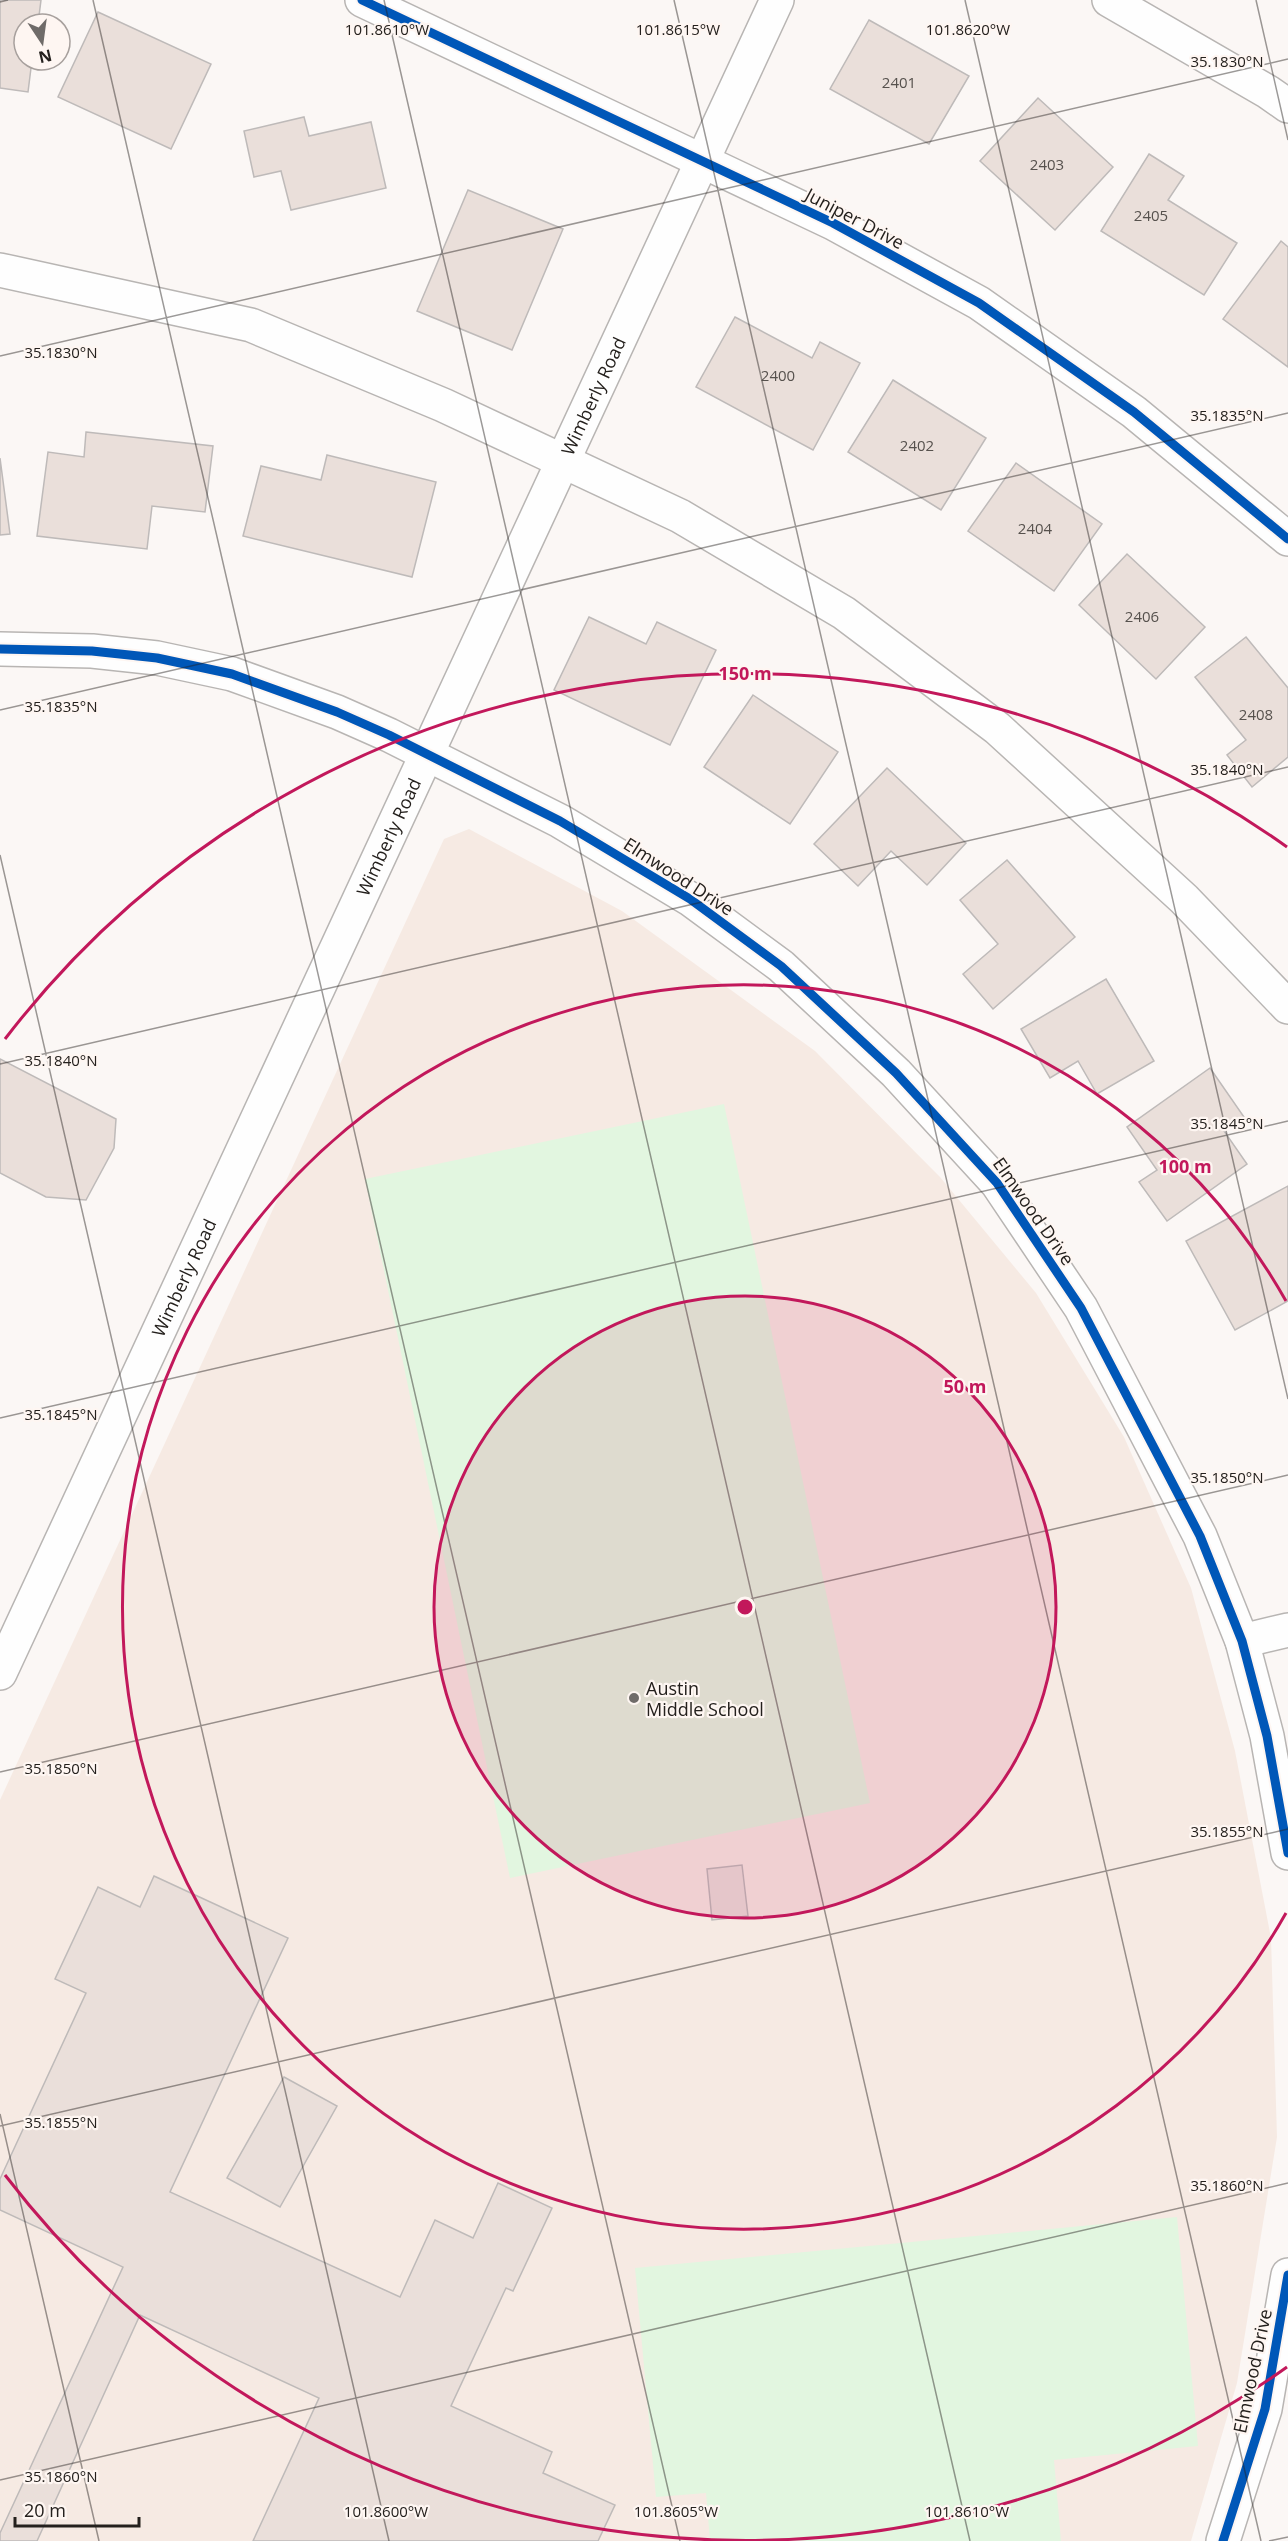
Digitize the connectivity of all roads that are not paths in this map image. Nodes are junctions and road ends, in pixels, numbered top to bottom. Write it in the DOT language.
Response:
graph roads {
  1 [pos="362,0"];
  2 [pos="777,0"];
  3 [pos="1109,0"];
  4 [pos="1288,106"];
  5 [pos="702,160"];
  6 [pos="0,270"];
  7 [pos="563,461"];
  8 [pos="1288,539"];
  9 [pos="0,650"];
  10 [pos="426,754"];
  11 [pos="1288,1007"];
  12 [pos="1288,1630"];
  13 [pos="1242,1641"];
  14 [pos="0,1673"];
  15 [pos="1288,1853"];
  16 [pos="1288,2275"];
  17 [pos="1223,2541"];
  1 -- 5 [label="main road, Juniper Drive"];
  2 -- 5 [label="main road, Wimberly Road"];
  3 -- 4 [label="main road"];
  5 -- 7 [label="main road, Wimberly Road"];
  5 -- 8 [label="main road, Juniper Drive"];
  6 -- 7 [label="main road"];
  7 -- 10 [label="main road, Wimberly Road"];
  7 -- 11 [label="main road"];
  9 -- 10 [label="main road, Elmwood Drive"];
  10 -- 13 [label="main road, Elmwood Drive"];
  10 -- 14 [label="main road, Wimberly Road"];
  12 -- 13 [label="main road"];
  13 -- 15 [label="main road, Elmwood Drive"];
  16 -- 17 [label="main road, Elmwood Drive"];
}
